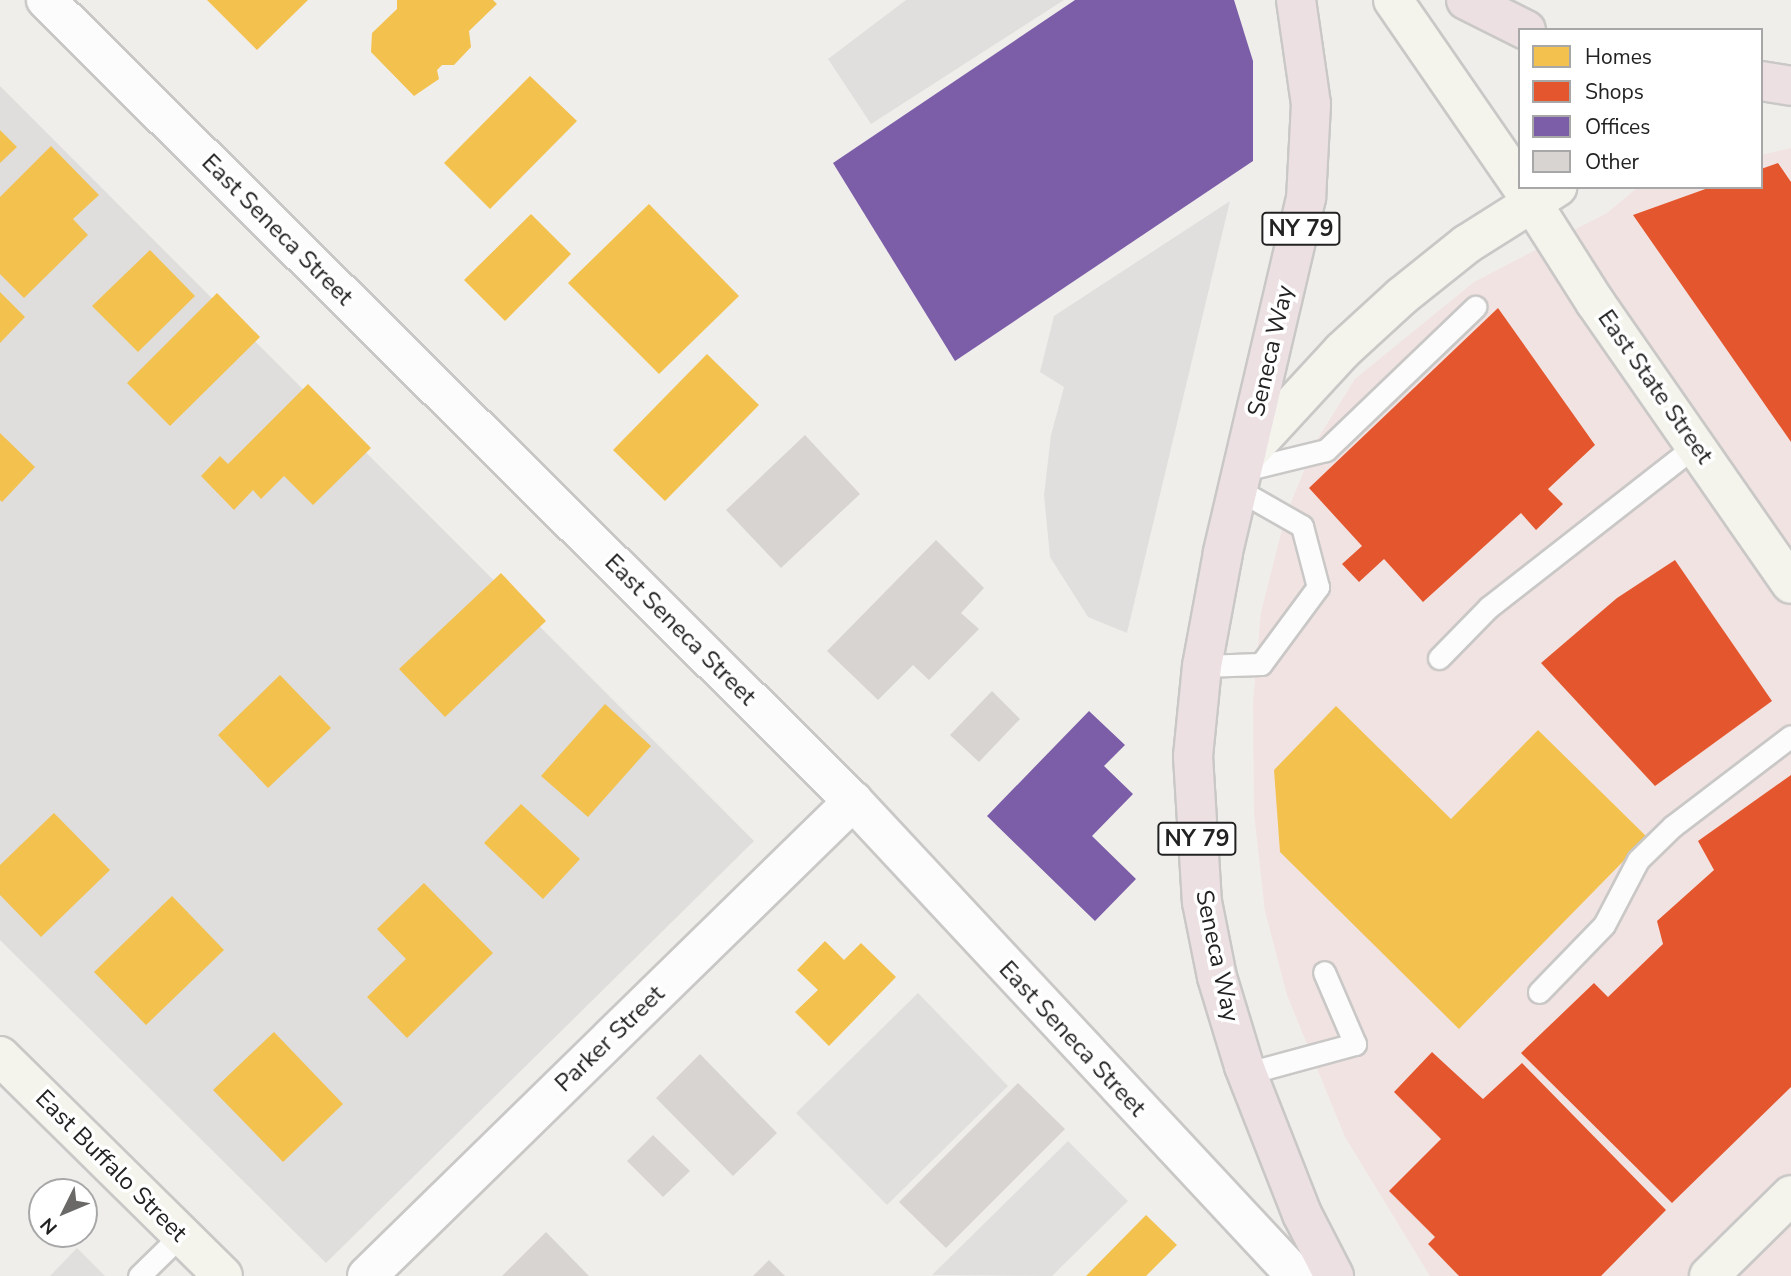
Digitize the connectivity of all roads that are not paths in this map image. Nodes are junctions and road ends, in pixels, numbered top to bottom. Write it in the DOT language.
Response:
graph roads {
  1 [pos="46,0"];
  2 [pos="1296,0"];
  3 [pos="1393,0"];
  4 [pos="1466,0"];
  5 [pos="1522,28"];
  6 [pos="1518,170"];
  7 [pos="1533,190"];
  8 [pos="1475,307"];
  9 [pos="1695,446"];
  10 [pos="1244,471"];
  11 [pos="1791,584"];
  12 [pos="1439,658"];
  13 [pos="1202,666"];
  14 [pos="1791,736"];
  15 [pos="853,801"];
  16 [pos="1324,972"];
  17 [pos="1539,992"];
  18 [pos="0,1056"];
  19 [pos="1248,1073"];
  20 [pos="1791,1195"];
  21 [pos="181,1236"];
  22 [pos="139,1276"];
  23 [pos="223,1276"];
  24 [pos="367,1276"];
  25 [pos="1296,1276"];
  26 [pos="1334,1276"];
  27 [pos="1709,1276"];
  1 -- 15 [label="street, East Seneca Street"];
  2 -- 10 [label="highway, Seneca Way / NY 79"];
  3 -- 6 [label="street, East State Street"];
  4 -- 5 [label="highway"];
  7 -- 9 [label="street, East State Street"];
  7 -- 10 [label="street, Seneca Way"];
  8 -- 10 [label="lane"];
  9 -- 11 [label="street, East State Street"];
  9 -- 12 [label="lane"];
  10 -- 13 [label="highway, Seneca Way / NY 79"];
  10 -- 13 [label="lane"];
  13 -- 19 [label="highway, Seneca Way / NY 79"];
  14 -- 17 [label="lane"];
  15 -- 24 [label="street, Parker Street"];
  15 -- 25 [label="street, East Seneca Street"];
  16 -- 19 [label="lane"];
  18 -- 21 [label="street, East Buffalo Street"];
  19 -- 26 [label="highway, Seneca Way / NY 79"];
  20 -- 27 [label="street"];
  21 -- 22 [label="lane"];
  21 -- 23 [label="street, East Buffalo Street"];
}
